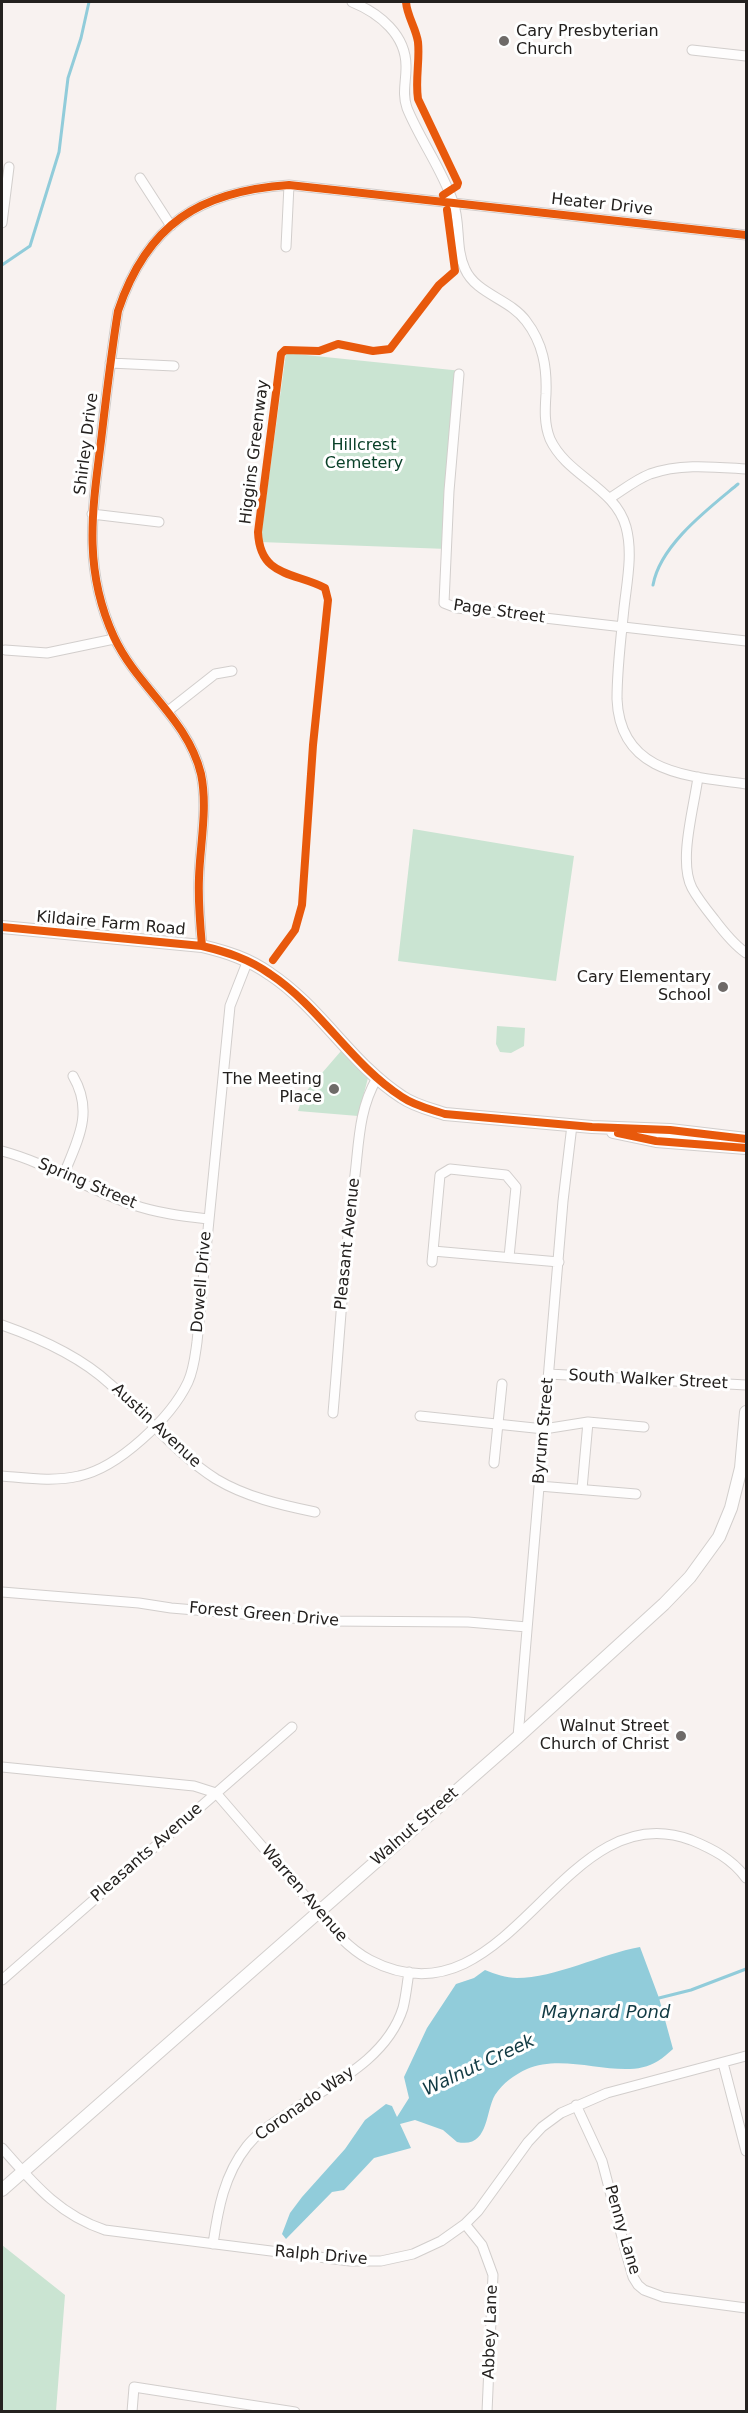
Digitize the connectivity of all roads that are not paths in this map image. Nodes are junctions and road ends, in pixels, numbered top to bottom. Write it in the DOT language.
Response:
graph roads {
  1 [pos="352,2"];
  2 [pos="692,50"];
  3 [pos="747,56"];
  4 [pos="9,167"];
  5 [pos="140,178"];
  6 [pos="289,185"];
  7 [pos="454,203"];
  8 [pos="2,223"];
  9 [pos="171,226"];
  10 [pos="747,235"];
  11 [pos="286,246"];
  12 [pos="110,363"];
  13 [pos="174,366"];
  14 [pos="459,374"];
  15 [pos="747,469"];
  16 [pos="610,498"];
  17 [pos="92,514"];
  18 [pos="159,522"];
  19 [pos="622,627"];
  20 [pos="114,639"];
  21 [pos="747,641"];
  22 [pos="5,650"];
  23 [pos="232,671"];
  24 [pos="168,711"];
  25 [pos="698,777"];
  26 [pos="747,784"];
  27 [pos="2,927"];
  28 [pos="202,946"];
  29 [pos="747,953"];
  30 [pos="248,960"];
  31 [pos="73,1076"];
  32 [pos="377,1078"];
  33 [pos="572,1125"];
  34 [pos="592,1127"];
  35 [pos="747,1139"];
  36 [pos="747,1148"];
  37 [pos="2,1151"];
  38 [pos="63,1174"];
  39 [pos="208,1219"];
  40 [pos="433,1251"];
  41 [pos="509,1257"];
  42 [pos="432,1262"];
  43 [pos="559,1262"];
  44 [pos="2,1325"];
  45 [pos="549,1374"];
  46 [pos="501,1384"];
  47 [pos="747,1385"];
  48 [pos="747,1412"];
  49 [pos="333,1413"];
  50 [pos="420,1416"];
  51 [pos="588,1422"];
  52 [pos="497,1424"];
  53 [pos="644,1427"];
  54 [pos="153,1428"];
  55 [pos="544,1429"];
  56 [pos="494,1463"];
  57 [pos="2,1476"];
  58 [pos="539,1486"];
  59 [pos="582,1489"];
  60 [pos="636,1494"];
  61 [pos="315,1512"];
  62 [pos="2,1592"];
  63 [pos="527,1627"];
  64 [pos="292,1726"];
  65 [pos="518,1737"];
  66 [pos="2,1767"];
  67 [pos="216,1793"];
  68 [pos="747,1878"];
  69 [pos="318,1912"];
  70 [pos="409,1972"];
  71 [pos="2,1980"];
  72 [pos="747,2056"];
  73 [pos="723,2063"];
  74 [pos="576,2105"];
  75 [pos="2,2148"];
  76 [pos="747,2151"];
  77 [pos="21,2172"];
  78 [pos="2,2190"];
  79 [pos="465,2224"];
  80 [pos="213,2244"];
  81 [pos="747,2308"];
  82 [pos="132,2412"];
  83 [pos="295,2412"];
  84 [pos="487,2412"];
  1 -- 7 [label="street"];
  2 -- 3 [label="street"];
  4 -- 8 [label="street"];
  5 -- 9 [label="street"];
  6 -- 7 [label="street, Shirley Drive"];
  6 -- 9 [label="street, Shirley Drive"];
  6 -- 11 [label="street"];
  7 -- 10 [label="street, Heater Drive"];
  7 -- 16 [label="street"];
  9 -- 12 [label="street, Shirley Drive"];
  12 -- 13 [label="street"];
  12 -- 17 [label="street, Shirley Drive"];
  14 -- 19 [label="street, Page Street"];
  15 -- 16 [label="street"];
  16 -- 19 [label="street"];
  17 -- 18 [label="street"];
  17 -- 20 [label="street, Shirley Drive"];
  19 -- 21 [label="street, Page Street"];
  19 -- 25 [label="street"];
  20 -- 22 [label="street"];
  20 -- 24 [label="street, Shirley Drive"];
  23 -- 24 [label="street"];
  24 -- 28 [label="street, Shirley Drive"];
  25 -- 26 [label="street"];
  25 -- 29 [label="street"];
  27 -- 28 [label="main road, Kildaire Farm Road"];
  28 -- 30 [label="main road, Kildaire Farm Road"];
  30 -- 32 [label="main road, Kildaire Farm Road"];
  30 -- 39 [label="street, Dowell Drive"];
  31 -- 38 [label="street"];
  32 -- 33 [label="main road, Kildaire Farm Road"];
  32 -- 49 [label="street, Pleasant Avenue"];
  33 -- 34 [label="main road, Kildaire Farm Road"];
  33 -- 43 [label="street, Byrum Street"];
  34 -- 35 [label="main road, Kildaire Farm Road"];
  34 -- 36 [label="main road, Kildaire Farm Road"];
  37 -- 38 [label="street, Spring Street"];
  38 -- 39 [label="street, Spring Street"];
  39 -- 54 [label="street, Dowell Drive"];
  40 -- 41 [label="street"];
  40 -- 41 [label="street"];
  40 -- 42 [label="street"];
  41 -- 43 [label="street"];
  43 -- 45 [label="street, Byrum Street"];
  44 -- 54 [label="street, Austin Avenue"];
  45 -- 47 [label="street, South Walker Street"];
  45 -- 55 [label="street, Byrum Street"];
  46 -- 52 [label="street"];
  48 -- 65 [label="main road, Walnut Street"];
  50 -- 52 [label="street"];
  51 -- 53 [label="street"];
  51 -- 55 [label="street"];
  51 -- 59 [label="street"];
  52 -- 55 [label="street"];
  52 -- 56 [label="street"];
  54 -- 57 [label="street, Dowell Drive"];
  54 -- 61 [label="street, Austin Avenue"];
  55 -- 58 [label="street, Byrum Street"];
  58 -- 59 [label="street"];
  58 -- 63 [label="street, Byrum Street"];
  59 -- 60 [label="street"];
  62 -- 63 [label="street, Forest Green Drive"];
  63 -- 65 [label="street, Byrum Street"];
  64 -- 67 [label="street, Pleasants Avenue"];
  65 -- 69 [label="main road, Walnut Street"];
  66 -- 67 [label="street"];
  67 -- 69 [label="street, Warren Avenue"];
  67 -- 71 [label="street, Pleasants Avenue"];
  68 -- 70 [label="street, Warren Avenue"];
  69 -- 70 [label="street, Warren Avenue"];
  69 -- 77 [label="main road, Walnut Street"];
  70 -- 80 [label="street, Coronado Way"];
  72 -- 73 [label="street, Ralph Drive"];
  73 -- 74 [label="street, Ralph Drive"];
  73 -- 76 [label="street"];
  74 -- 79 [label="street, Ralph Drive"];
  74 -- 81 [label="street, Penny Lane"];
  75 -- 77 [label="street, Ralph Drive"];
  77 -- 78 [label="main road, Walnut Street"];
  77 -- 80 [label="street, Ralph Drive"];
  79 -- 80 [label="street, Ralph Drive"];
  79 -- 84 [label="street, Abbey Lane"];
  82 -- 83 [label="street"];
}
